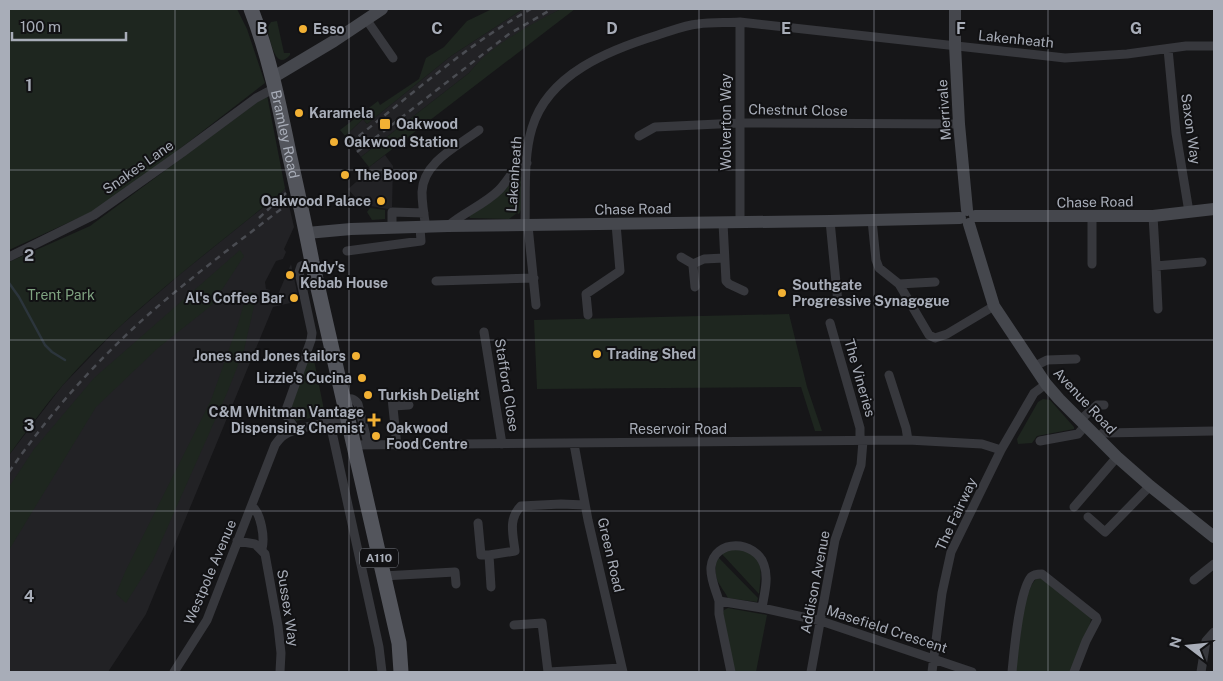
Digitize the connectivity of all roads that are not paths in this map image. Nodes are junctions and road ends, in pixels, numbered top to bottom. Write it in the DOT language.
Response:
graph roads {
  1 [pos="251,9"];
  2 [pos="382,9"];
  3 [pos="955,9"];
  4 [pos="366,19"];
  5 [pos="740,22"];
  6 [pos="955,45"];
  7 [pos="1214,46"];
  8 [pos="1168,49"];
  9 [pos="393,58"];
  10 [pos="274,83"];
  11 [pos="739,123"];
  12 [pos="959,124"];
  13 [pos="479,130"];
  14 [pos="639,136"];
  15 [pos="527,163"];
  16 [pos="1214,209"];
  17 [pos="1189,212"];
  18 [pos="424,213"];
  19 [pos="1092,216"];
  20 [pos="1153,216"];
  21 [pos="968,217"];
  22 [pos="872,220"];
  23 [pos="740,221"];
  24 [pos="830,221"];
  25 [pos="722,223"];
  26 [pos="616,224"];
  27 [pos="448,226"];
  28 [pos="526,226"];
  29 [pos="392,228"];
  30 [pos="423,228"];
  31 [pos="307,233"];
  32 [pos="347,251"];
  33 [pos="681,257"];
  34 [pos="9,258"];
  35 [pos="724,258"];
  36 [pos="1202,262"];
  37 [pos="306,264"];
  38 [pos="693,264"];
  39 [pos="1092,264"];
  40 [pos="1156,266"];
  41 [pos="534,278"];
  42 [pos="436,281"];
  43 [pos="936,282"];
  44 [pos="899,284"];
  45 [pos="695,287"];
  46 [pos="744,291"];
  47 [pos="838,304"];
  48 [pos="536,306"];
  49 [pos="994,306"];
  50 [pos="1158,309"];
  51 [pos="588,315"];
  52 [pos="830,323"];
  53 [pos="484,332"];
  54 [pos="1076,359"];
  55 [pos="1035,366"];
  56 [pos="889,375"];
  57 [pos="1046,384"];
  58 [pos="343,399"];
  59 [pos="409,405"];
  60 [pos="1104,405"];
  61 [pos="347,419"];
  62 [pos="330,423"];
  63 [pos="1083,423"];
  64 [pos="296,430"];
  65 [pos="1214,431"];
  66 [pos="1097,438"];
  67 [pos="908,440"];
  68 [pos="862,441"];
  69 [pos="1040,441"];
  70 [pos="502,444"];
  71 [pos="574,444"];
  72 [pos="360,445"];
  73 [pos="397,446"];
  74 [pos="1001,450"];
  75 [pos="1117,456"];
  76 [pos="1150,486"];
  77 [pos="585,505"];
  78 [pos="252,506"];
  79 [pos="1074,507"];
  80 [pos="1088,517"];
  81 [pos="478,523"];
  82 [pos="1214,537"];
  83 [pos="237,541"];
  84 [pos="262,549"];
  85 [pos="488,555"];
  86 [pos="1214,564"];
  87 [pos="383,576"];
  88 [pos="1194,580"];
  89 [pos="456,584"];
  90 [pos="491,587"];
  91 [pos="719,601"];
  92 [pos="762,608"];
  93 [pos="821,621"];
  94 [pos="514,625"];
  95 [pos="1214,632"];
  96 [pos="389,645"];
  97 [pos="934,658"];
  98 [pos="622,670"];
  99 [pos="174,672"];
  100 [pos="280,672"];
  101 [pos="382,672"];
  102 [pos="401,672"];
  103 [pos="731,672"];
  104 [pos="811,672"];
  105 [pos="932,672"];
  106 [pos="972,672"];
  107 [pos="1012,672"];
  108 [pos="1074,672"];
  109 [pos="1201,672"];
  1 -- 10 [label="main road, Bramley Road / A110"];
  2 -- 4 [label="street"];
  3 -- 6 [label="street, Merrivale"];
  4 -- 9 [label="street"];
  4 -- 10 [label="street"];
  5 -- 6 [label="street, Lakenheath"];
  5 -- 11 [label="street, Wolverton Way"];
  5 -- 15 [label="street, Lakenheath"];
  6 -- 8 [label="street, Lakenheath"];
  6 -- 12 [label="street, Merrivale"];
  7 -- 8 [label="street, Lakenheath"];
  8 -- 17 [label="street, Saxon Way"];
  10 -- 31 [label="main road, Bramley Road / A110"];
  10 -- 34 [label="street, Snakes Lane"];
  11 -- 12 [label="street, Chestnut Close"];
  11 -- 14 [label="street, Chestnut Close"];
  11 -- 23 [label="street, Wolverton Way"];
  12 -- 21 [label="street, Merrivale"];
  13 -- 18 [label="street"];
  15 -- 27 [label="street"];
  15 -- 28 [label="street, Lakenheath"];
  16 -- 17 [label="street, Chase Road"];
  17 -- 20 [label="street, Chase Road"];
  18 -- 29 [label="street"];
  18 -- 30 [label="street"];
  19 -- 20 [label="street, Chase Road"];
  19 -- 21 [label="street, Chase Road"];
  19 -- 39 [label="street"];
  20 -- 40 [label="street"];
  21 -- 22 [label="street, Chase Road"];
  21 -- 49 [label="street, Avenue Road"];
  22 -- 24 [label="street, Chase Road"];
  22 -- 44 [label="street"];
  23 -- 24 [label="street, Chase Road"];
  23 -- 25 [label="street, Chase Road"];
  24 -- 47 [label="street"];
  25 -- 26 [label="street, Chase Road"];
  25 -- 35 [label="street"];
  26 -- 28 [label="street, Chase Road"];
  26 -- 51 [label="street"];
  27 -- 28 [label="street, Chase Road"];
  27 -- 30 [label="street, Chase Road"];
  28 -- 41 [label="street, Lakenheath"];
  29 -- 30 [label="street, Chase Road"];
  29 -- 31 [label="street, Chase Road"];
  30 -- 32 [label="street"];
  31 -- 37 [label="main road, Bramley Road / A110"];
  33 -- 38 [label="street"];
  35 -- 38 [label="street"];
  35 -- 46 [label="street"];
  36 -- 40 [label="street"];
  37 -- 58 [label="main road, Bramley Road / A110"];
  37 -- 64 [label="street, Bramley Road"];
  38 -- 45 [label="street"];
  40 -- 50 [label="street"];
  41 -- 42 [label="street"];
  41 -- 48 [label="street, Lakenheath"];
  43 -- 44 [label="street"];
  44 -- 49 [label="street"];
  49 -- 55 [label="street, Avenue Road"];
  52 -- 68 [label="street, The Vineries"];
  53 -- 70 [label="street, Stafford Close"];
  54 -- 55 [label="street"];
  55 -- 57 [label="street, Avenue Road"];
  56 -- 67 [label="street"];
  57 -- 63 [label="street, Avenue Road"];
  57 -- 74 [label="street, The Fairway"];
  58 -- 61 [label="main road, Bramley Road / A110"];
  58 -- 72 [label="street, Bramley Road"];
  59 -- 73 [label="street"];
  60 -- 63 [label="street"];
  61 -- 62 [label="street"];
  61 -- 72 [label="main road, Bramley Road / A110"];
  62 -- 64 [label="street"];
  62 -- 96 [label="street, Bramley Road"];
  63 -- 66 [label="street, Avenue Road"];
  63 -- 69 [label="street"];
  64 -- 78 [label="street"];
  65 -- 66 [label="street"];
  66 -- 75 [label="street, Avenue Road"];
  67 -- 68 [label="street, Reservoir Road"];
  67 -- 74 [label="street, Reservoir Road"];
  68 -- 71 [label="street, Reservoir Road"];
  68 -- 93 [label="street, Addison Avenue"];
  70 -- 71 [label="street, Reservoir Road"];
  70 -- 73 [label="street, Reservoir Road"];
  71 -- 77 [label="street, Green Road"];
  72 -- 73 [label="street, Reservoir Road"];
  72 -- 87 [label="main road, Bramley Road / A110"];
  74 -- 97 [label="street, The Fairway"];
  75 -- 76 [label="street, Avenue Road"];
  75 -- 79 [label="street"];
  76 -- 80 [label="street"];
  76 -- 82 [label="street, Avenue Road"];
  77 -- 85 [label="street"];
  77 -- 98 [label="street, Green Road"];
  78 -- 83 [label="street, Westpole Avenue"];
  78 -- 84 [label="street, Sussex Way"];
  81 -- 85 [label="street"];
  83 -- 84 [label="street"];
  83 -- 99 [label="street, Westpole Avenue"];
  84 -- 100 [label="street, Sussex Way"];
  85 -- 90 [label="street"];
  86 -- 88 [label="street"];
  87 -- 89 [label="street"];
  87 -- 96 [label="main road, Bramley Road / A110"];
  91 -- 92 [label="street, Masefield Crescent"];
  91 -- 92 [label="street"];
  91 -- 103 [label="street"];
  92 -- 93 [label="street, Masefield Crescent"];
  93 -- 97 [label="street, Masefield Crescent"];
  93 -- 104 [label="street, Addison Avenue"];
  94 -- 98 [label="street"];
  95 -- 109 [label="street"];
  96 -- 101 [label="street, Bramley Road"];
  96 -- 102 [label="main road, Bramley Road / A110"];
  97 -- 105 [label="street, The Fairway"];
  97 -- 106 [label="street, Masefield Crescent"];
  107 -- 108 [label="street"];
}
